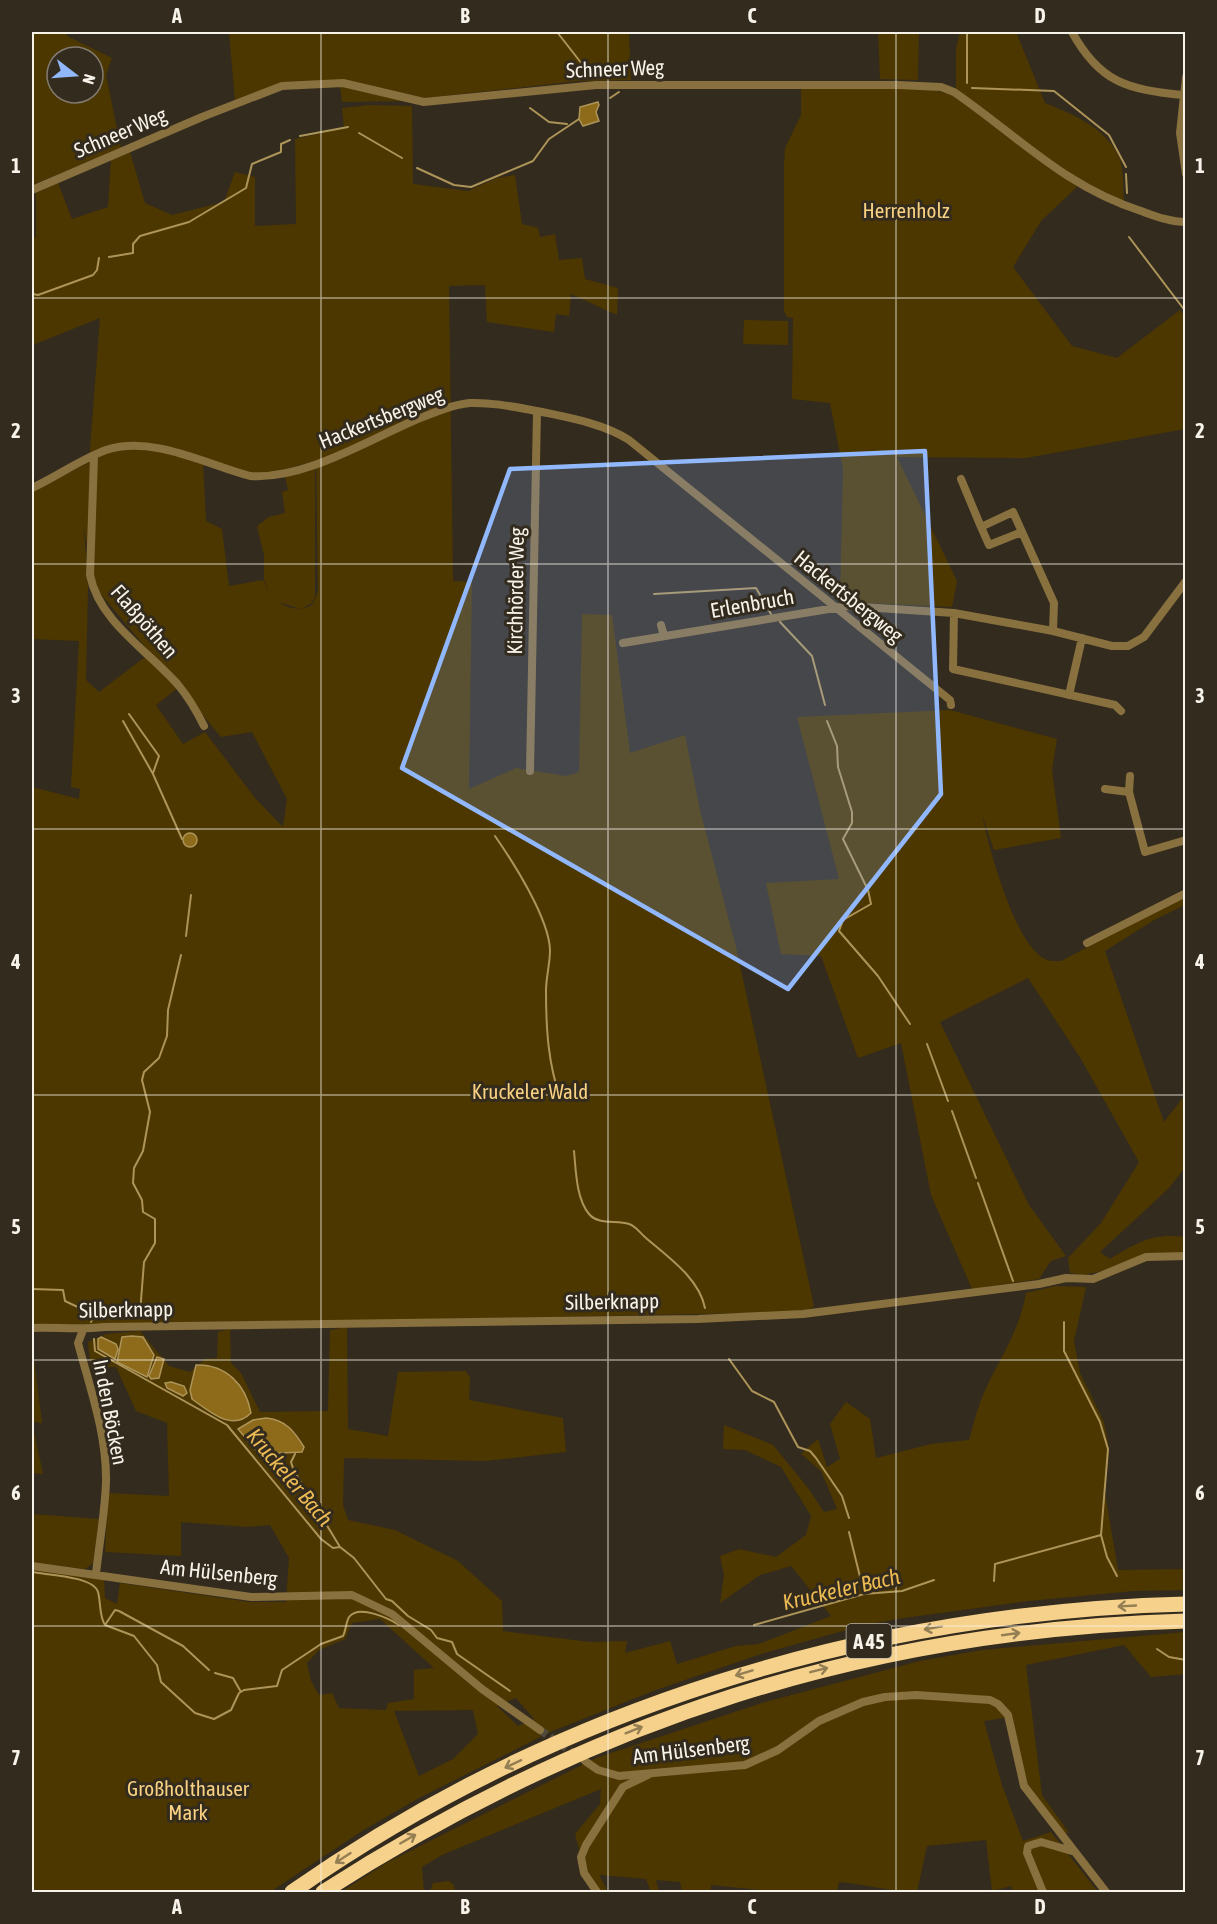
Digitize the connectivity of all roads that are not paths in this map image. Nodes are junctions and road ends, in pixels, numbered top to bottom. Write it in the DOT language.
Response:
graph roads {
  1 [pos="1072,32"];
  2 [pos="1185,77"];
  3 [pos="1182,95"];
  4 [pos="1185,174"];
  5 [pos="32,190"];
  6 [pos="1185,222"];
  7 [pos="537,412"];
  8 [pos="94,457"];
  9 [pos="961,479"];
  10 [pos="32,488"];
  11 [pos="981,527"];
  12 [pos="1022,532"];
  13 [pos="1185,581"];
  14 [pos="838,607"];
  15 [pos="954,614"];
  16 [pos="661,625"];
  17 [pos="1053,631"];
  18 [pos="664,636"];
  19 [pos="1082,639"];
  20 [pos="623,643"];
  21 [pos="1069,695"];
  22 [pos="950,703"];
  23 [pos="1121,711"];
  24 [pos="204,726"];
  25 [pos="530,771"];
  26 [pos="1130,776"];
  27 [pos="1105,789"];
  28 [pos="1129,792"];
  29 [pos="1185,840"];
  30 [pos="1185,893"];
  31 [pos="1087,943"];
  32 [pos="1185,1256"];
  33 [pos="32,1328"];
  34 [pos="83,1330"];
  35 [pos="32,1566"];
  36 [pos="96,1574"];
  37 [pos="1185,1604"];
  38 [pos="1185,1621"];
  39 [pos="540,1730"];
  40 [pos="585,1761"];
  41 [pos="657,1772"];
  42 [pos="1073,1851"];
  43 [pos="292,1893"];
  44 [pos="323,1893"];
  45 [pos="597,1893"];
  46 [pos="1043,1893"];
  47 [pos="1106,1893"];
  1 -- 3 [label="street"];
  2 -- 3 [label="street"];
  3 -- 4 [label="street"];
  5 -- 6 [label="street, Schneer Weg"];
  7 -- 8 [label="street, Hackertsbergweg"];
  7 -- 14 [label="street, Hackertsbergweg"];
  7 -- 25 [label="street, Kirchhörder Weg"];
  8 -- 10 [label="street, Hackertsbergweg"];
  8 -- 24 [label="street, Flaßpöthen"];
  9 -- 11 [label="street"];
  11 -- 12 [label="street"];
  11 -- 12 [label="street"];
  12 -- 17 [label="street"];
  13 -- 19 [label="street, Erlenbruch"];
  14 -- 15 [label="street, Erlenbruch"];
  14 -- 18 [label="street, Erlenbruch"];
  14 -- 22 [label="street, Hackertsbergweg"];
  15 -- 17 [label="street, Erlenbruch"];
  15 -- 21 [label="street"];
  16 -- 18 [label="street"];
  17 -- 19 [label="street, Erlenbruch"];
  18 -- 20 [label="street, Erlenbruch"];
  19 -- 21 [label="street"];
  21 -- 23 [label="street"];
  26 -- 28 [label="street"];
  27 -- 28 [label="street"];
  28 -- 29 [label="street"];
  30 -- 31 [label="street"];
  32 -- 34 [label="street, Silberknapp"];
  33 -- 34 [label="street, Silberknapp"];
  34 -- 36 [label="street, In den Böcken"];
  35 -- 36 [label="street, Am Hülsenberg"];
  36 -- 39 [label="street, Am Hülsenberg"];
  37 -- 43 [label="highway, A 45, one-way"];
  44 -- 38 [label="highway, A 45, one-way"];
  40 -- 41 [label="street, Am Hülsenberg"];
  41 -- 42 [label="street, Am Hülsenberg"];
  41 -- 45 [label="street"];
  42 -- 46 [label="street"];
  42 -- 47 [label="street, Am Hülsenberg"];
}
